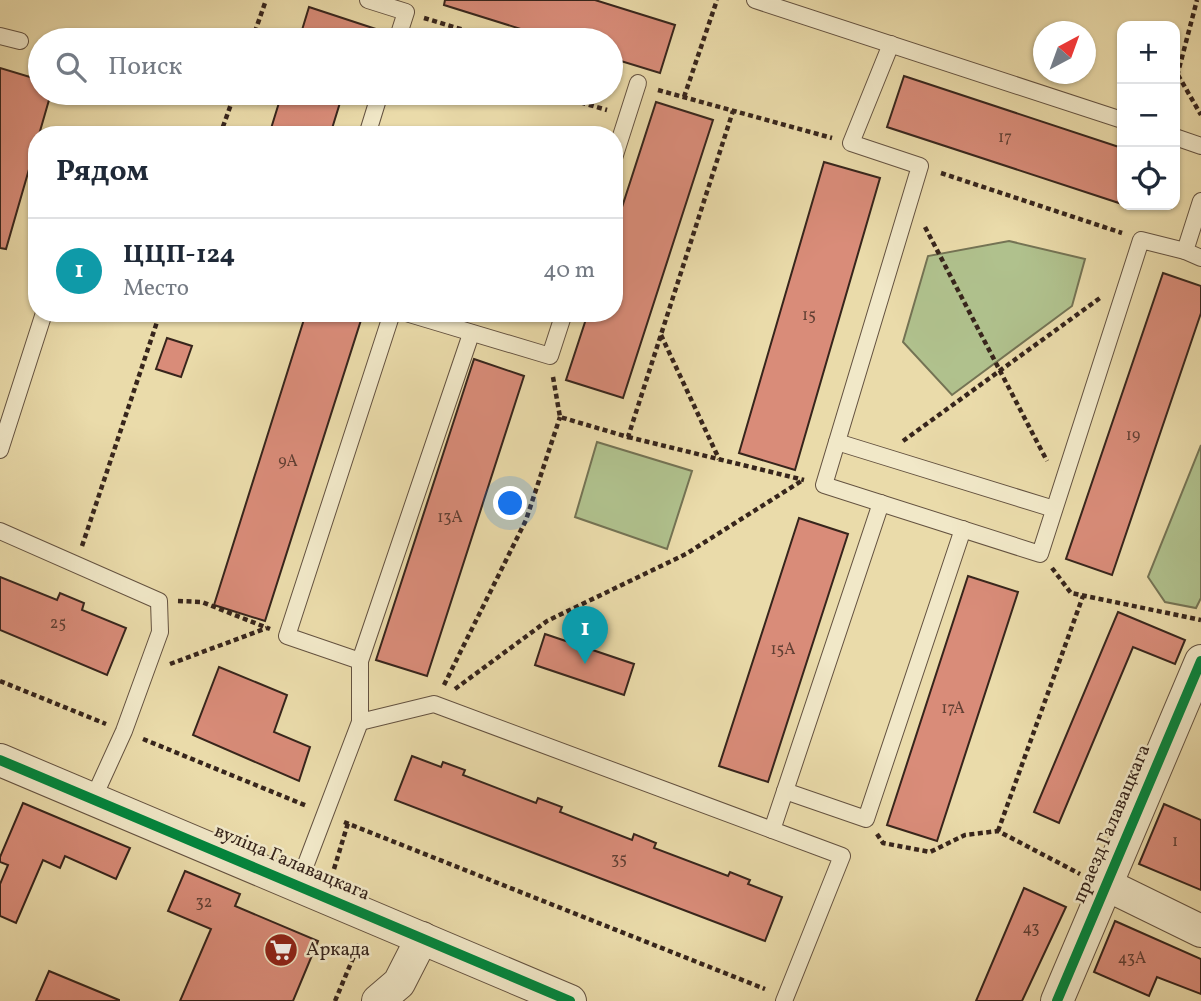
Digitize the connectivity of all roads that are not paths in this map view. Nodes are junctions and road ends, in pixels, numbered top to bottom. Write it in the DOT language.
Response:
graph roads {
  1 [pos="368,0"];
  2 [pos="755,0"];
  3 [pos="775,3"];
  4 [pos="401,28"];
  5 [pos="0,36"];
  6 [pos="20,41"];
  7 [pos="891,44"];
  8 [pos="638,83"];
  9 [pos="376,105"];
  10 [pos="1117,118"];
  11 [pos="370,126"];
  12 [pos="623,131"];
  13 [pos="1180,139"];
  14 [pos="1201,146"];
  15 [pos="1201,201"];
  16 [pos="1185,251"];
  17 [pos="1201,258"];
  18 [pos="41,322"];
  19 [pos="389,322"];
  20 [pos="434,322"];
  21 [pos="561,322"];
  22 [pos="471,334"];
  23 [pos="837,442"];
  24 [pos="0,450"];
  25 [pos="881,503"];
  26 [pos="1055,509"];
  27 [pos="963,529"];
  28 [pos="0,531"];
  29 [pos="360,661"];
  30 [pos="1201,661"];
  31 [pos="360,722"];
  32 [pos="0,760"];
  33 [pos="785,791"];
  34 [pos="93,799"];
  35 [pos="772,830"];
  36 [pos="296,883"];
  37 [pos="1105,884"];
  38 [pos="1201,931"];
  39 [pos="422,938"];
  40 [pos="785,999"];
  41 [pos="378,1001"];
  42 [pos="570,1001"];
  43 [pos="1057,1001"];
  1 -- 4 [label="lane"];
  2 -- 3 [label="lane"];
  3 -- 7 [label="lane"];
  5 -- 6 [label="lane"];
  7 -- 10 [label="lane"];
  7 -- 23 [label="lane"];
  8 -- 12 [label="lane"];
  9 -- 11 [label="lane"];
  13 -- 14 [label="lane"];
  15 -- 16 [label="lane"];
  16 -- 17 [label="lane"];
  16 -- 26 [label="lane"];
  18 -- 24 [label="lane"];
  19 -- 29 [label="lane"];
  20 -- 22 [label="lane"];
  21 -- 22 [label="lane"];
  22 -- 29 [label="lane"];
  23 -- 25 [label="lane"];
  23 -- 26 [label="lane"];
  25 -- 27 [label="lane"];
  25 -- 33 [label="lane"];
  26 -- 27 [label="lane"];
  27 -- 33 [label="lane"];
  28 -- 34 [label="lane"];
  29 -- 31 [label="lane"];
  30 -- 37 [label="street, праезд Галавацкага"];
  31 -- 35 [label="lane"];
  31 -- 36 [label="lane"];
  32 -- 34 [label="street, вуліца Галавацкага"];
  33 -- 35 [label="lane"];
  34 -- 36 [label="street, вуліца Галавацкага"];
  35 -- 40 [label="lane"];
  36 -- 39 [label="street, вуліца Галавацкага"];
  37 -- 38 [label="street"];
  37 -- 43 [label="street, праезд Галавацкага"];
  39 -- 41 [label="street"];
  39 -- 42 [label="street, вуліца Галавацкага"];
}
